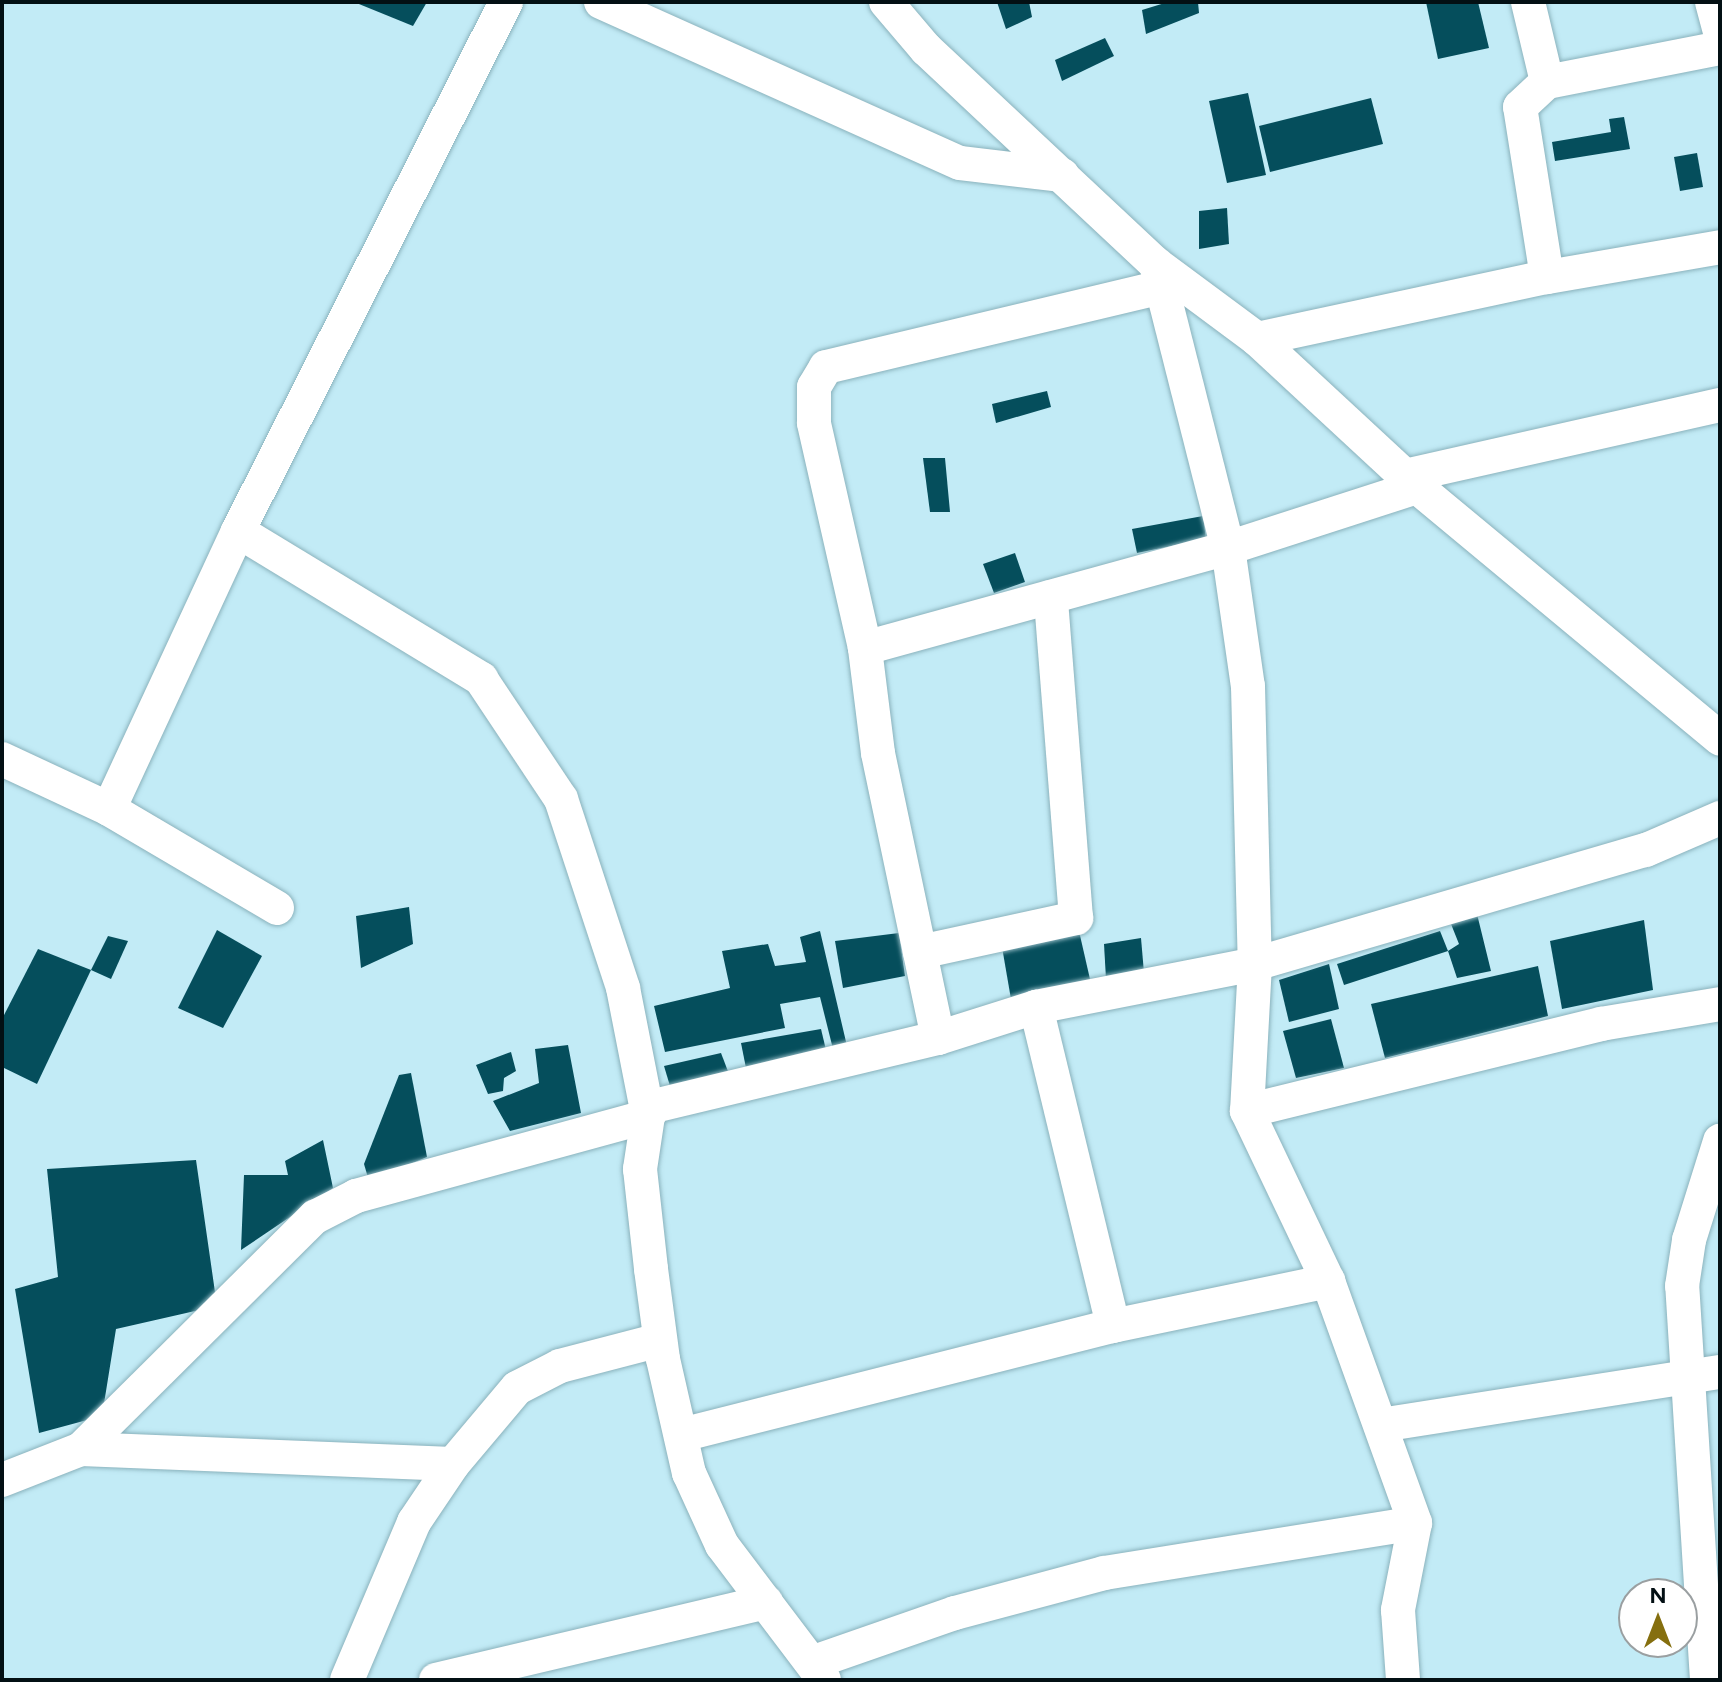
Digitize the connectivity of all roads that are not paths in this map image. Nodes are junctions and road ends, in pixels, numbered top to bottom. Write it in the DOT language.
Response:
graph roads {
  1 [pos="506,2"];
  2 [pos="601,2"];
  3 [pos="886,2"];
  4 [pos="1528,2"];
  5 [pos="1712,2"];
  6 [pos="1720,31"];
  7 [pos="1720,48"];
  8 [pos="1547,82"];
  9 [pos="1062,175"];
  10 [pos="1720,247"];
  11 [pos="1159,275"];
  12 [pos="1547,277"];
  13 [pos="1257,339"];
  14 [pos="1720,405"];
  15 [pos="1413,481"];
  16 [pos="238,531"];
  17 [pos="1228,548"];
  18 [pos="1051,597"];
  19 [pos="865,648"];
  20 [pos="1720,739"];
  21 [pos="2,759"];
  22 [pos="109,809"];
  23 [pos="1720,818"];
  24 [pos="277,908"];
  25 [pos="920,952"];
  26 [pos="1255,964"];
  27 [pos="1720,1004"];
  28 [pos="1036,1007"];
  29 [pos="938,1038"];
  30 [pos="1247,1111"];
  31 [pos="648,1116"];
  32 [pos="1720,1141"];
  33 [pos="1328,1281"];
  34 [pos="1113,1326"];
  35 [pos="660,1340"];
  36 [pos="1720,1372"];
  37 [pos="1685,1376"];
  38 [pos="1381,1425"];
  39 [pos="681,1435"];
  40 [pos="81,1449"];
  41 [pos="453,1464"];
  42 [pos="2,1480"];
  43 [pos="1415,1523"];
  44 [pos="766,1602"];
  45 [pos="819,1671"];
  46 [pos="347,1680"];
  47 [pos="436,1680"];
  48 [pos="1403,1680"];
  49 [pos="1707,1680"];
  1 -- 16 [label="street"];
  2 -- 9 [label="street"];
  3 -- 9 [label="street"];
  4 -- 8 [label="street"];
  5 -- 6 [label="street"];
  7 -- 8 [label="street"];
  8 -- 12 [label="street"];
  9 -- 11 [label="street"];
  10 -- 12 [label="street"];
  11 -- 13 [label="street"];
  11 -- 17 [label="street"];
  11 -- 19 [label="street"];
  12 -- 13 [label="street"];
  13 -- 15 [label="street"];
  14 -- 15 [label="street"];
  15 -- 17 [label="street"];
  15 -- 20 [label="street"];
  16 -- 22 [label="street"];
  16 -- 31 [label="street"];
  17 -- 18 [label="street"];
  17 -- 26 [label="street"];
  18 -- 19 [label="street"];
  18 -- 25 [label="street"];
  19 -- 25 [label="street"];
  21 -- 22 [label="street"];
  22 -- 24 [label="street"];
  23 -- 26 [label="street"];
  25 -- 29 [label="street"];
  26 -- 28 [label="street"];
  26 -- 30 [label="street"];
  27 -- 30 [label="street"];
  28 -- 29 [label="street"];
  28 -- 34 [label="street"];
  29 -- 31 [label="street"];
  30 -- 33 [label="street"];
  31 -- 35 [label="street"];
  31 -- 40 [label="street"];
  32 -- 37 [label="street"];
  33 -- 34 [label="street"];
  33 -- 38 [label="street"];
  34 -- 39 [label="street"];
  35 -- 39 [label="street"];
  35 -- 41 [label="street"];
  36 -- 37 [label="street"];
  37 -- 38 [label="street"];
  37 -- 49 [label="street"];
  38 -- 43 [label="street"];
  39 -- 44 [label="street"];
  40 -- 41 [label="street"];
  40 -- 42 [label="street"];
  41 -- 46 [label="street"];
  43 -- 45 [label="street"];
  43 -- 48 [label="street"];
  44 -- 45 [label="street"];
  44 -- 47 [label="street"];
}
